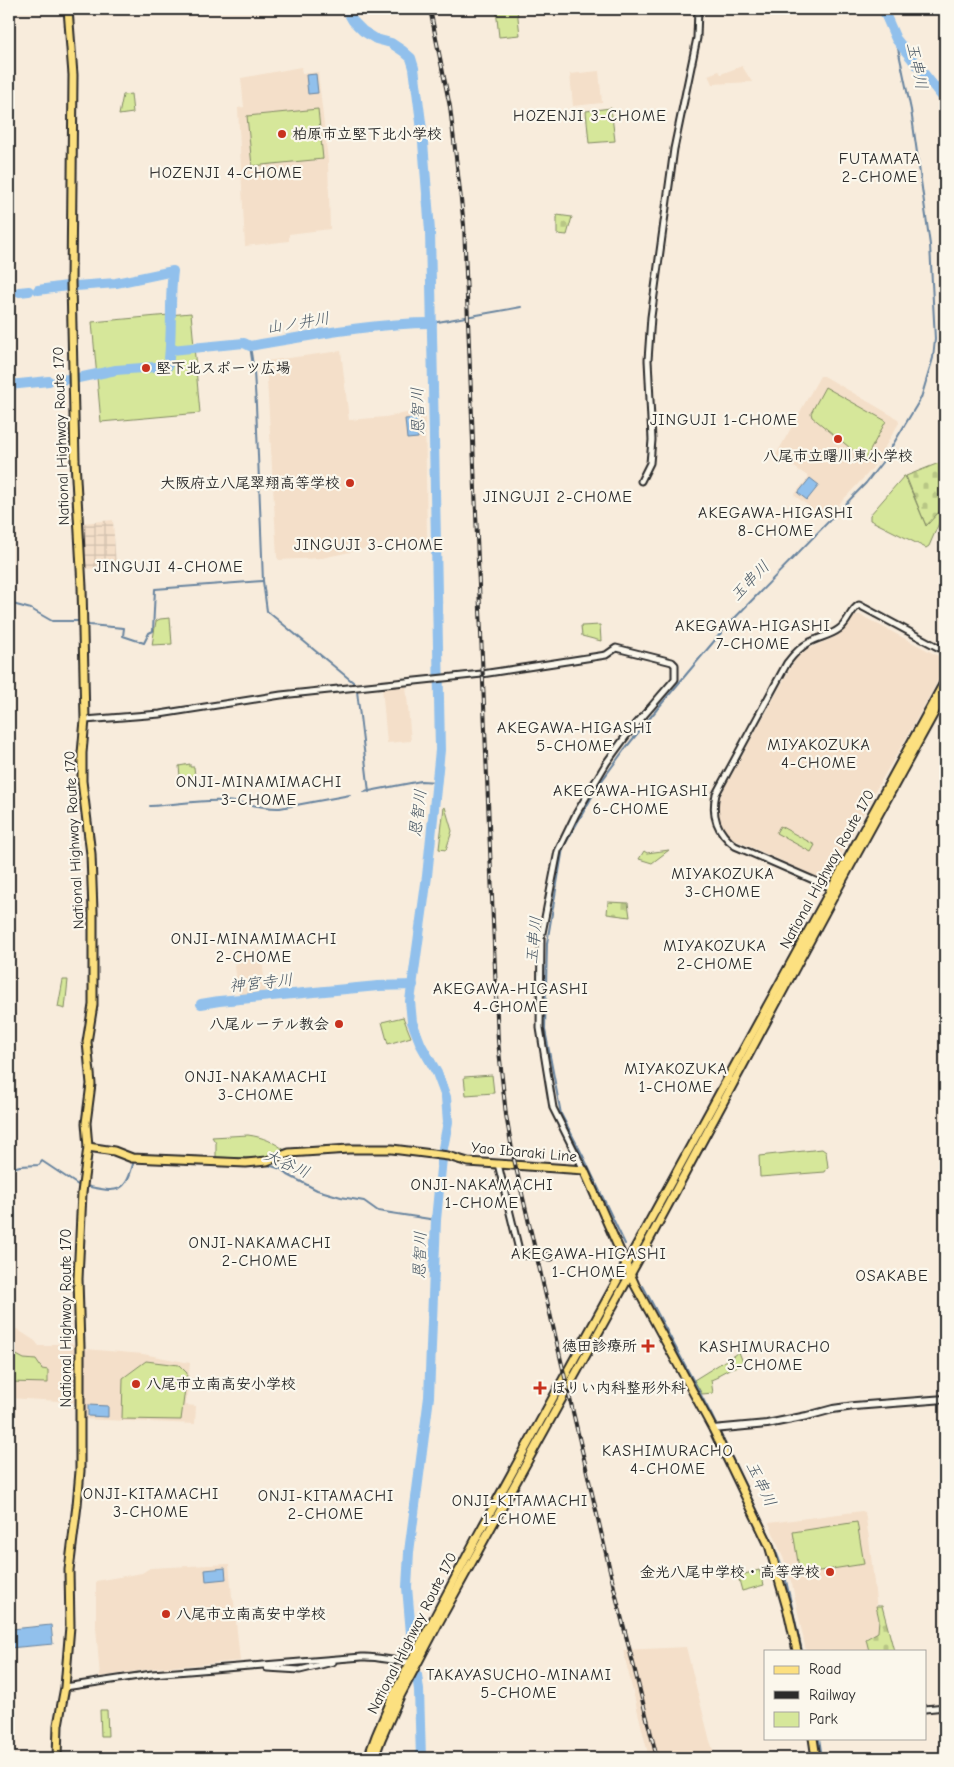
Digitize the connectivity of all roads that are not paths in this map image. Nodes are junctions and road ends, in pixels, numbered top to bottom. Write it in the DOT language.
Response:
graph roads {
  1 [pos="68,9"];
  2 [pos="698,9"];
  3 [pos="641,481"];
  4 [pos="945,651"];
  5 [pos="945,680"];
  6 [pos="945,693"];
  7 [pos="85,720"];
  8 [pos="834,889"];
  9 [pos="88,1148"];
  10 [pos="498,1164"];
  11 [pos="584,1170"];
  12 [pos="550,1257"];
  13 [pos="626,1263"];
  14 [pos="630,1273"];
  15 [pos="945,1399"];
  16 [pos="713,1429"];
  17 [pos="796,1650"];
  18 [pos="411,1663"];
  19 [pos="65,1687"];
  20 [pos="945,1707"];
  21 [pos="926,1709"];
  22 [pos="813,1740"];
  23 [pos="57,1758"];
  24 [pos="368,1758"];
  25 [pos="374,1758"];
  26 [pos="816,1758"];
  1 -- 7 [label="main road, National Highway Route 170"];
  2 -- 3 [label="street"];
  4 -- 8 [label="street"];
  5 -- 8 [label="main road, National Highway Route 170"];
  6 -- 8 [label="main road, National Highway Route 170"];
  7 -- 9 [label="main road, National Highway Route 170"];
  7 -- 11 [label="street"];
  8 -- 13 [label="main road, National Highway Route 170"];
  8 -- 14 [label="main road, National Highway Route 170"];
  9 -- 10 [label="main road, Yao Ibaraki Line"];
  9 -- 19 [label="main road, National Highway Route 170"];
  10 -- 11 [label="main road, Yao Ibaraki Line"];
  10 -- 12 [label="street"];
  11 -- 13 [label="main road, Yao Ibaraki Line"];
  13 -- 14 [label="main road, Yao Ibaraki Line"];
  13 -- 18 [label="main road, National Highway Route 170"];
  14 -- 16 [label="main road, Yao Ibaraki Line"];
  14 -- 18 [label="main road, National Highway Route 170"];
  15 -- 16 [label="main road"];
  16 -- 17 [label="main road, Yao Ibaraki Line"];
  18 -- 19 [label="street"];
  18 -- 24 [label="main road, National Highway Route 170"];
  18 -- 25 [label="main road, National Highway Route 170"];
  19 -- 23 [label="main road, National Highway Route 170"];
  20 -- 21 [label="street"];
  22 -- 26 [label="main road"];
}
